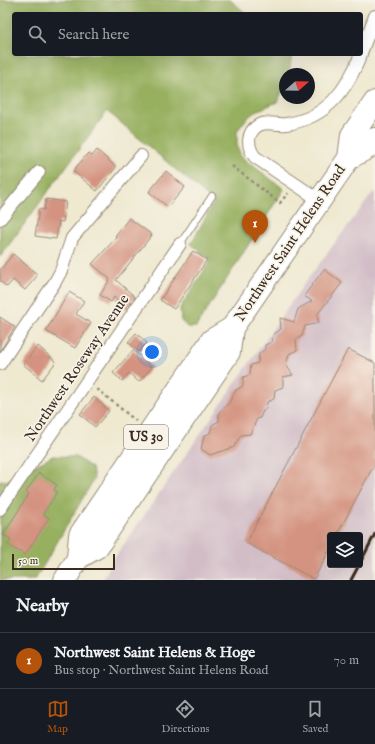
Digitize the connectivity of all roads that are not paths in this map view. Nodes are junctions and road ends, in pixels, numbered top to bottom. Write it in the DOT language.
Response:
graph roads {
  1 [pos="375,16"];
  2 [pos="363,49"];
  3 [pos="360,56"];
  4 [pos="375,102"];
  5 [pos="375,139"];
  6 [pos="141,156"];
  7 [pos="349,158"];
  8 [pos="39,172"];
  9 [pos="212,196"];
  10 [pos="319,200"];
  11 [pos="0,219"];
  12 [pos="180,244"];
  13 [pos="232,328"];
  14 [pos="0,364"];
  15 [pos="0,510"];
  16 [pos="78,558"];
  17 [pos="65,580"];
  1 -- 2 [label="street"];
  3 -- 10 [label="street"];
  4 -- 7 [label="highway, Northwest Saint Helens Road / US 30"];
  5 -- 7 [label="highway, Northwest Saint Helens Road / US 30"];
  6 -- 14 [label="street"];
  7 -- 10 [label="highway, Northwest Saint Helens Road / US 30"];
  8 -- 11 [label="street"];
  9 -- 12 [label="lane"];
  10 -- 13 [label="highway, Northwest Saint Helens Road / US 30"];
  12 -- 15 [label="street, Northwest Roseway Avenue"];
  13 -- 16 [label="highway, Northwest Saint Helens Road / US 30"];
  13 -- 16 [label="highway, Northwest Saint Helens Road / US 30"];
  16 -- 17 [label="highway, Northwest Saint Helens Road / US 30"];
}
